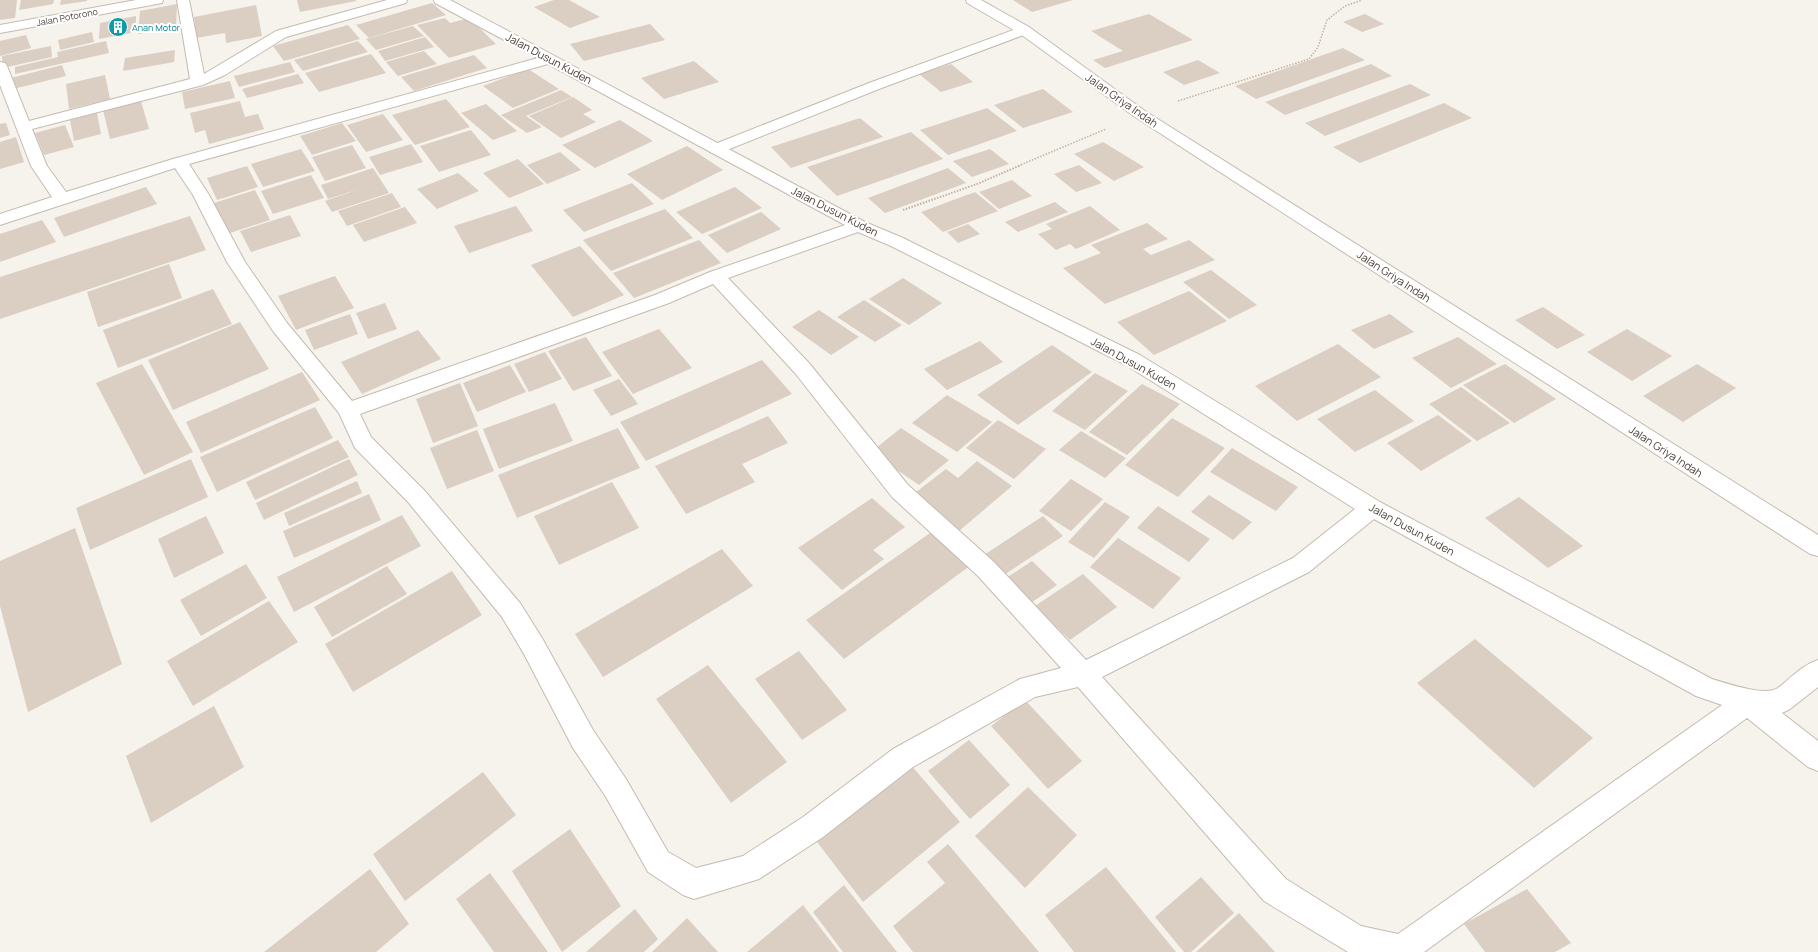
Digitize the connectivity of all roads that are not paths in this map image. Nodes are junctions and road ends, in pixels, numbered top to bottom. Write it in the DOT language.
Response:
graph roads {
  1 [pos="157,0"];
  2 [pos="183,0"];
  3 [pos="402,0"];
  4 [pos="440,0"];
  5 [pos="972,0"];
  6 [pos="0,30"];
  7 [pos="1024,30"];
  8 [pos="551,60"];
  9 [pos="0,66"];
  10 [pos="198,82"];
  11 [pos="24,127"];
  12 [pos="716,149"];
  13 [pos="179,162"];
  14 [pos="62,199"];
  15 [pos="0,220"];
  16 [pos="858,226"];
  17 [pos="716,276"];
  18 [pos="348,410"];
  19 [pos="1372,508"];
  20 [pos="1818,547"];
  21 [pos="1818,671"];
  22 [pos="1083,674"];
  23 [pos="1748,702"];
  24 [pos="1818,758"];
  1 -- 6 [label="street, Jalan Potorono"];
  2 -- 10 [label="street"];
  3 -- 10 [label="street"];
  4 -- 8 [label="street, Jalan Dusun Kuden"];
  5 -- 7 [label="street, Jalan Griya Indah"];
  7 -- 12 [label="street"];
  7 -- 20 [label="street, Jalan Griya Indah"];
  8 -- 12 [label="street, Jalan Dusun Kuden"];
  8 -- 13 [label="street"];
  9 -- 11 [label="street"];
  10 -- 11 [label="street"];
  11 -- 14 [label="street"];
  12 -- 16 [label="street, Jalan Dusun Kuden"];
  13 -- 14 [label="street"];
  13 -- 18 [label="street"];
  14 -- 15 [label="street"];
  16 -- 17 [label="street"];
  16 -- 19 [label="street, Jalan Dusun Kuden"];
  17 -- 18 [label="street"];
  17 -- 22 [label="street"];
  18 -- 22 [label="street"];
  19 -- 22 [label="street"];
  19 -- 23 [label="street, Jalan Dusun Kuden"];
  21 -- 23 [label="street, Jalan Dusun Kuden"];
  22 -- 23 [label="street"];
  23 -- 24 [label="street"];
}
